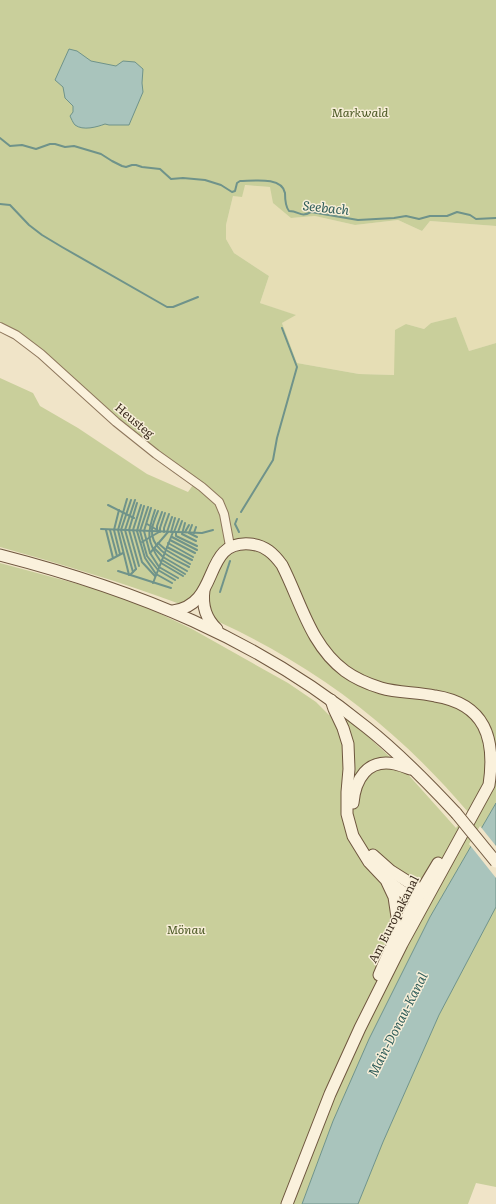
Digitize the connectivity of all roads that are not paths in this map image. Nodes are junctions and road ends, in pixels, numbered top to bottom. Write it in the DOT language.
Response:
graph roads {
  1 [pos="0,327"];
  2 [pos="230,546"];
  3 [pos="0,555"];
  4 [pos="204,590"];
  5 [pos="173,611"];
  6 [pos="220,632"];
  7 [pos="331,700"];
  8 [pos="415,771"];
  9 [pos="496,862"];
  10 [pos="386,880"];
  11 [pos="423,896"];
  12 [pos="392,944"];
  13 [pos="360,1028"];
  14 [pos="287,1204"];
  1 -- 2 [label="street, Heusteg"];
  2 -- 4 [label="main road"];
  2 -- 11 [label="main road, Am Europakanal"];
  3 -- 5 [label="main road"];
  4 -- 5 [label="main road"];
  4 -- 6 [label="main road"];
  5 -- 6 [label="main road"];
  6 -- 7 [label="main road"];
  7 -- 8 [label="main road"];
  7 -- 10 [label="main road"];
  8 -- 9 [label="main road, bridge"];
  8 -- 11 [label="main road"];
  10 -- 11 [label="main road"];
  10 -- 12 [label="main road"];
  11 -- 12 [label="main road, Am Europakanal"];
  11 -- 13 [label="main road, Am Europakanal"];
  12 -- 13 [label="main road, Am Europakanal"];
  13 -- 14 [label="main road, Am Europakanal"];
}
